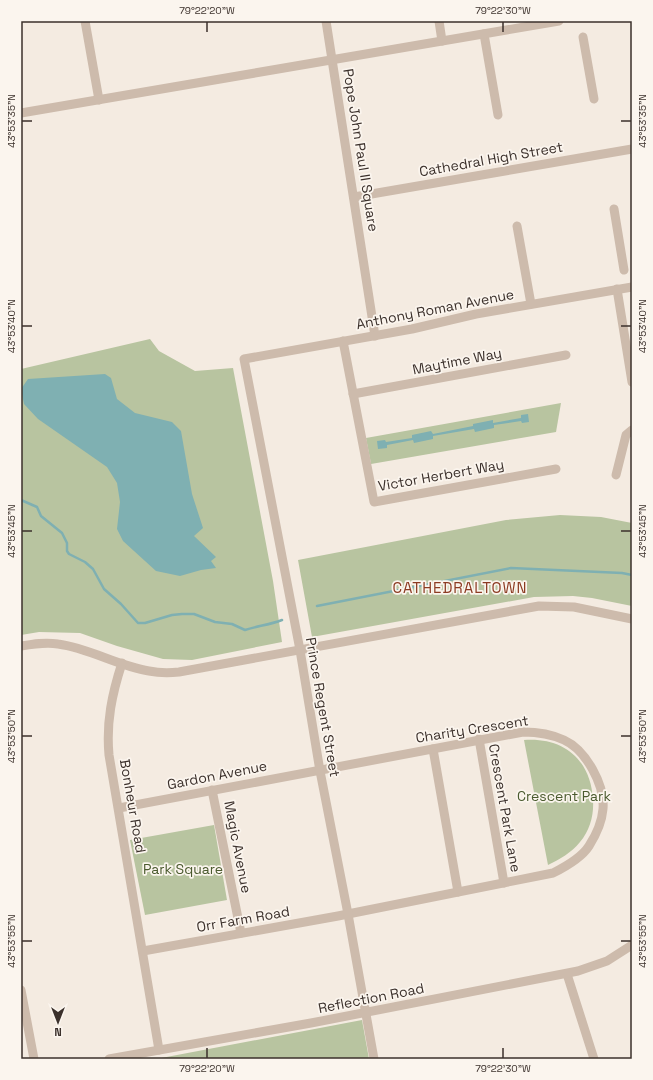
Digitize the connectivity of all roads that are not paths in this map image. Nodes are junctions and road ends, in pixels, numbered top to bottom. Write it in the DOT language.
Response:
graph roads {
  1 [pos="85,21"];
  2 [pos="326,21"];
  3 [pos="439,21"];
  4 [pos="559,21"];
  5 [pos="484,34"];
  6 [pos="583,37"];
  7 [pos="442,41"];
  8 [pos="333,60"];
  9 [pos="594,99"];
  10 [pos="99,100"];
  11 [pos="21,113"];
  12 [pos="498,115"];
  13 [pos="632,149"];
  14 [pos="354,197"];
  15 [pos="614,209"];
  16 [pos="517,226"];
  17 [pos="624,270"];
  18 [pos="632,287"];
  19 [pos="617,289"];
  20 [pos="531,304"];
  21 [pos="375,336"];
  22 [pos="343,341"];
  23 [pos="566,354"];
  24 [pos="244,359"];
  25 [pos="632,382"];
  26 [pos="354,394"];
  27 [pos="632,430"];
  28 [pos="556,469"];
  29 [pos="616,475"];
  30 [pos="632,619"];
  31 [pos="21,646"];
  32 [pos="300,650"];
  33 [pos="122,663"];
  34 [pos="479,739"];
  35 [pos="433,749"];
  36 [pos="320,771"];
  37 [pos="212,790"];
  38 [pos="119,808"];
  39 [pos="504,883"];
  40 [pos="458,892"];
  41 [pos="348,914"];
  42 [pos="241,933"];
  43 [pos="632,945"];
  44 [pos="144,951"];
  45 [pos="567,974"];
  46 [pos="21,990"];
  47 [pos="365,1013"];
  48 [pos="160,1050"];
  49 [pos="34,1059"];
  50 [pos="109,1059"];
  51 [pos="374,1059"];
  52 [pos="594,1059"];
  1 -- 10 [label="street"];
  2 -- 8 [label="street"];
  3 -- 7 [label="street"];
  4 -- 5 [label="street"];
  5 -- 7 [label="street"];
  5 -- 12 [label="street"];
  6 -- 9 [label="street"];
  7 -- 8 [label="street"];
  8 -- 10 [label="street, Pope John Paul II Square"];
  8 -- 14 [label="street, Pope John Paul II Square"];
  10 -- 11 [label="street, Pope John Paul II Square"];
  13 -- 14 [label="street, Cathedral High Street"];
  14 -- 21 [label="street, Pope John Paul II Square"];
  15 -- 17 [label="street"];
  16 -- 20 [label="street"];
  18 -- 19 [label="street, Anthony Roman Avenue"];
  19 -- 20 [label="street, Anthony Roman Avenue"];
  19 -- 25 [label="street"];
  20 -- 21 [label="street, Anthony Roman Avenue"];
  21 -- 22 [label="street, Anthony Roman Avenue"];
  22 -- 24 [label="street, Anthony Roman Avenue"];
  22 -- 26 [label="street, Victor Herbert Way"];
  23 -- 26 [label="street, Maytime Way"];
  24 -- 32 [label="street, Prince Regent Street"];
  26 -- 28 [label="street, Victor Herbert Way"];
  27 -- 29 [label="street"];
  30 -- 32 [label="street"];
  31 -- 33 [label="street"];
  32 -- 33 [label="street"];
  32 -- 36 [label="street, Prince Regent Street"];
  33 -- 38 [label="street, Bonheur Road"];
  34 -- 35 [label="street, Charity Crescent"];
  34 -- 39 [label="street, Crescent Park Lane"];
  34 -- 39 [label="street, Charity Crescent"];
  35 -- 36 [label="street, Charity Crescent"];
  35 -- 40 [label="street"];
  36 -- 37 [label="street, Gardon Avenue"];
  36 -- 41 [label="street, Prince Regent Street"];
  37 -- 38 [label="street, Gardon Avenue"];
  37 -- 42 [label="street, Magic Avenue"];
  38 -- 44 [label="street, Bonheur Road"];
  39 -- 40 [label="street, Charity Crescent"];
  40 -- 41 [label="street, Charity Crescent"];
  41 -- 42 [label="street, Orr Farm Road"];
  41 -- 47 [label="street, Prince Regent Street"];
  42 -- 44 [label="street, Orr Farm Road"];
  43 -- 45 [label="street, Reflection Road"];
  44 -- 48 [label="street, Bonheur Road"];
  45 -- 47 [label="street, Reflection Road"];
  45 -- 52 [label="street"];
  46 -- 49 [label="street"];
  47 -- 48 [label="street, Reflection Road"];
  47 -- 51 [label="street, Prince Regent Street"];
  48 -- 50 [label="street, Reflection Road"];
}
